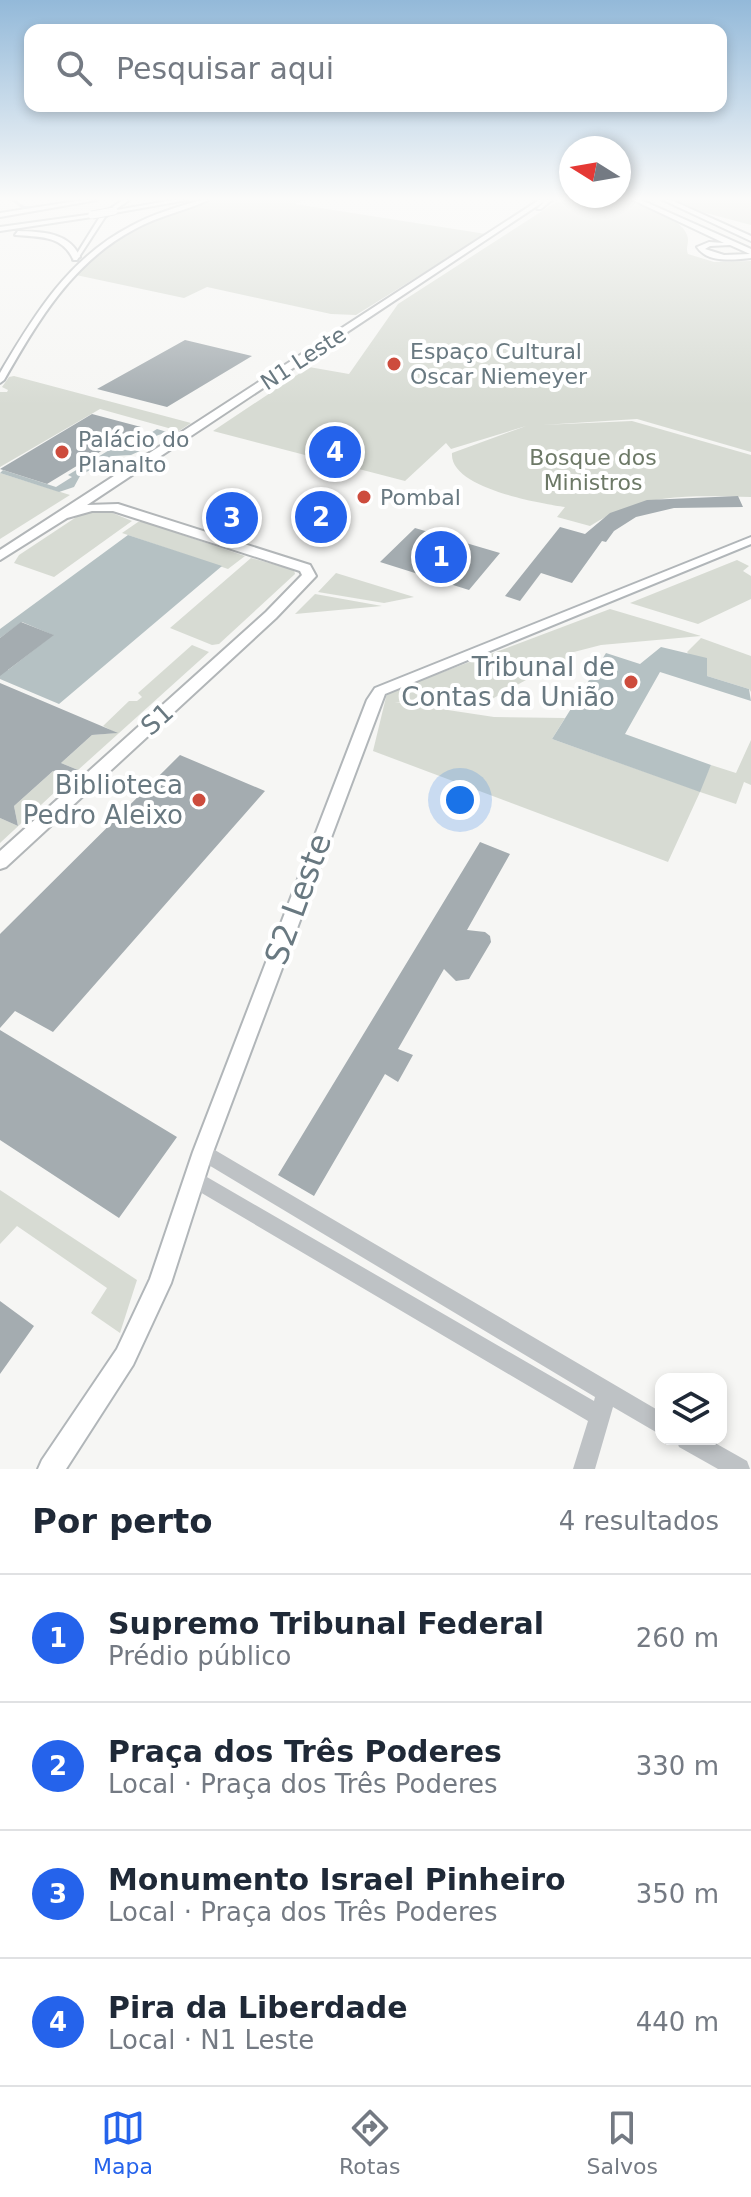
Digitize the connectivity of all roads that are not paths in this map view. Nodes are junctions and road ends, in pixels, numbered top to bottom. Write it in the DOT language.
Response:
graph roads {
  1 [pos="71,269"];
  2 [pos="74,269"];
  3 [pos="441,269"];
  4 [pos="445,269"];
  5 [pos="69,273"];
  6 [pos="0,380"];
  7 [pos="114,507"];
  8 [pos="59,516"];
  9 [pos="751,540"];
  10 [pos="0,556"];
  11 [pos="0,862"];
  12 [pos="203,1152"];
  13 [pos="194,1179"];
  14 [pos="607,1393"];
  15 [pos="600,1416"];
  16 [pos="655,1421"];
  17 [pos="697,1445"];
  18 [pos="51,1469"];
  19 [pos="584,1469"];
  20 [pos="739,1469"];
  1 -- 5 [label="main road"];
  2 -- 5 [label="main road"];
  3 -- 8 [label="highway, N1 Leste"];
  4 -- 7 [label="highway, N1 Leste"];
  5 -- 6 [label="main road"];
  7 -- 8 [label="highway"];
  7 -- 11 [label="highway, S1"];
  8 -- 10 [label="highway, N1 Leste"];
  9 -- 12 [label="main road, S2 Leste"];
  12 -- 13 [label="main road, S2 Leste"];
  12 -- 14 [label="street"];
  13 -- 15 [label="street"];
  13 -- 18 [label="main road, S2 Leste"];
  14 -- 15 [label="street"];
  14 -- 16 [label="street"];
  15 -- 19 [label="street"];
  17 -- 20 [label="street"];
}
